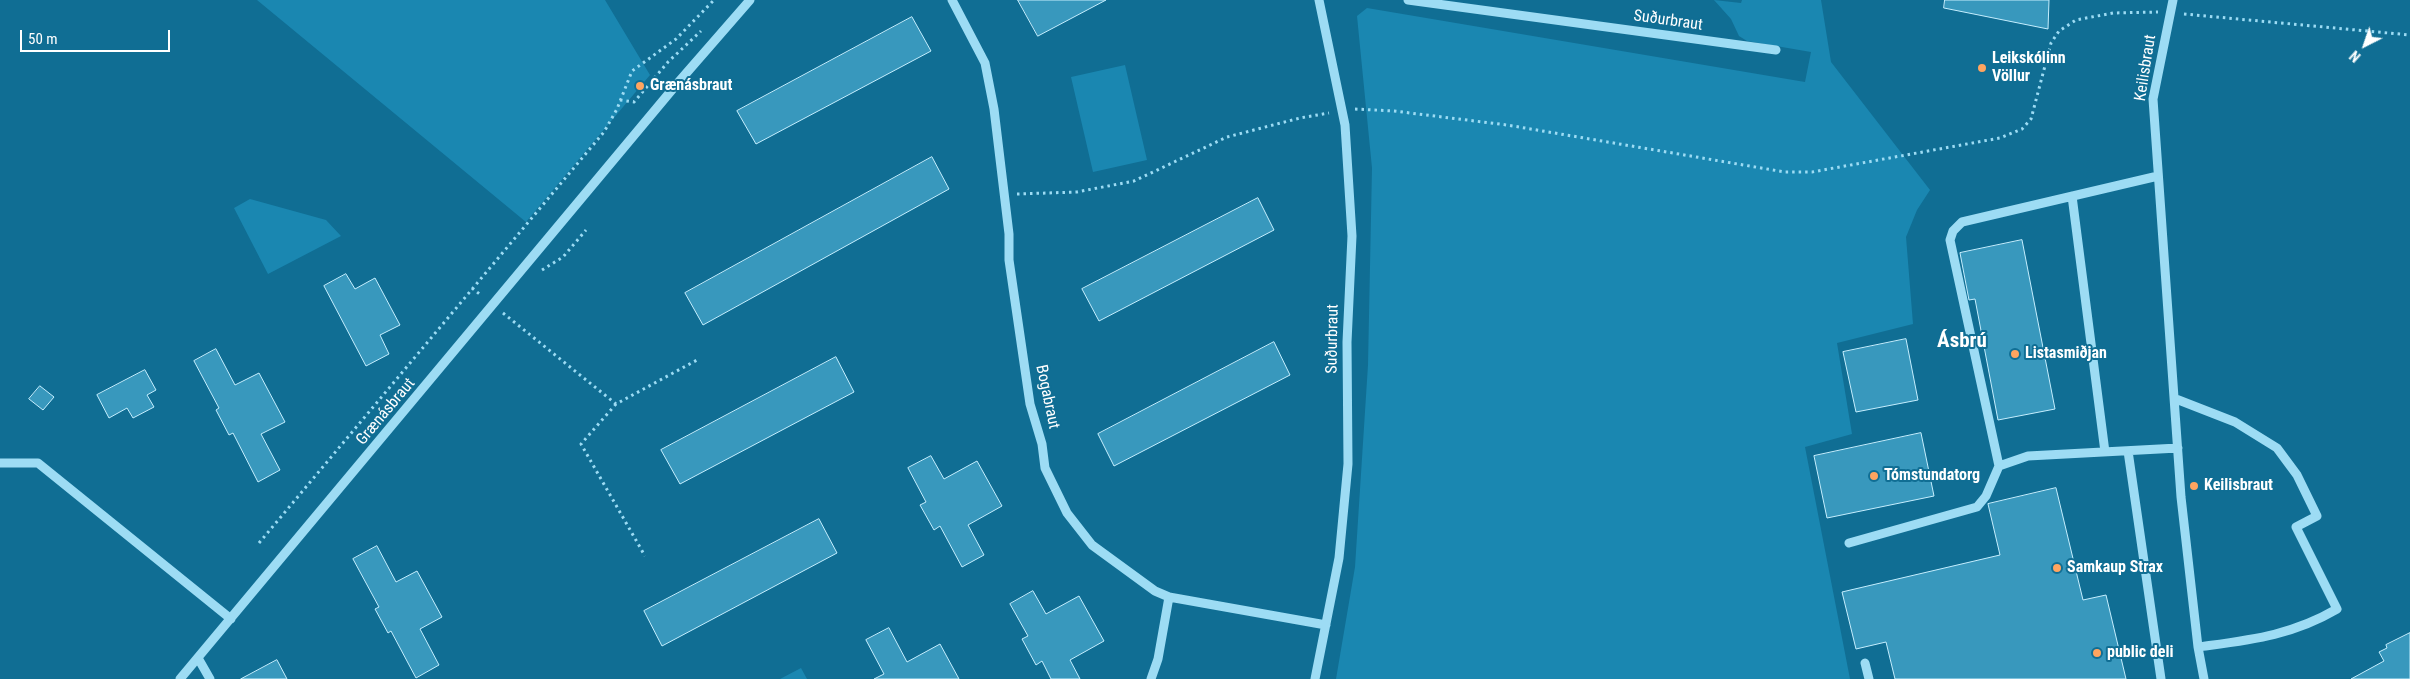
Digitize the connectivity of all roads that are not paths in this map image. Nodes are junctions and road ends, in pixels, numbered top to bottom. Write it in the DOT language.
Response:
graph roads {
  1 [pos="750,0"];
  2 [pos="952,0"];
  3 [pos="1319,0"];
  4 [pos="1408,0"];
  5 [pos="2173,0"];
  6 [pos="1776,50"];
  7 [pos="2158,176"];
  8 [pos="2072,196"];
  9 [pos="2176,399"];
  10 [pos="2178,448"];
  11 [pos="2128,451"];
  12 [pos="2105,452"];
  13 [pos="0,463"];
  14 [pos="1999,466"];
  15 [pos="1849,542"];
  16 [pos="1169,596"];
  17 [pos="231,619"];
  18 [pos="1326,625"];
  19 [pos="2198,647"];
  20 [pos="198,658"];
  21 [pos="1865,663"];
  22 [pos="180,679"];
  23 [pos="210,679"];
  24 [pos="1150,679"];
  25 [pos="1315,679"];
  26 [pos="1869,679"];
  27 [pos="2161,679"];
  28 [pos="2204,679"];
  1 -- 17 [label="street, Grænásbraut"];
  2 -- 16 [label="street, Bogabraut"];
  3 -- 18 [label="street, Suðurbraut"];
  4 -- 6 [label="street, Suðurbraut"];
  5 -- 7 [label="street, Keilisbraut"];
  7 -- 8 [label="street"];
  7 -- 9 [label="street, Keilisbraut"];
  8 -- 12 [label="street"];
  8 -- 14 [label="street"];
  9 -- 10 [label="street, Keilisbraut"];
  9 -- 19 [label="street"];
  10 -- 11 [label="street"];
  10 -- 19 [label="street, Keilisbraut"];
  11 -- 12 [label="street"];
  11 -- 27 [label="street"];
  12 -- 14 [label="street"];
  13 -- 17 [label="street"];
  14 -- 15 [label="street"];
  16 -- 18 [label="street, Bogabraut"];
  16 -- 24 [label="street"];
  17 -- 20 [label="street, Grænásbraut"];
  18 -- 25 [label="street, Suðurbraut"];
  19 -- 28 [label="street, Keilisbraut"];
  20 -- 22 [label="street, Grænásbraut"];
  20 -- 23 [label="street"];
  21 -- 26 [label="street"];
}
